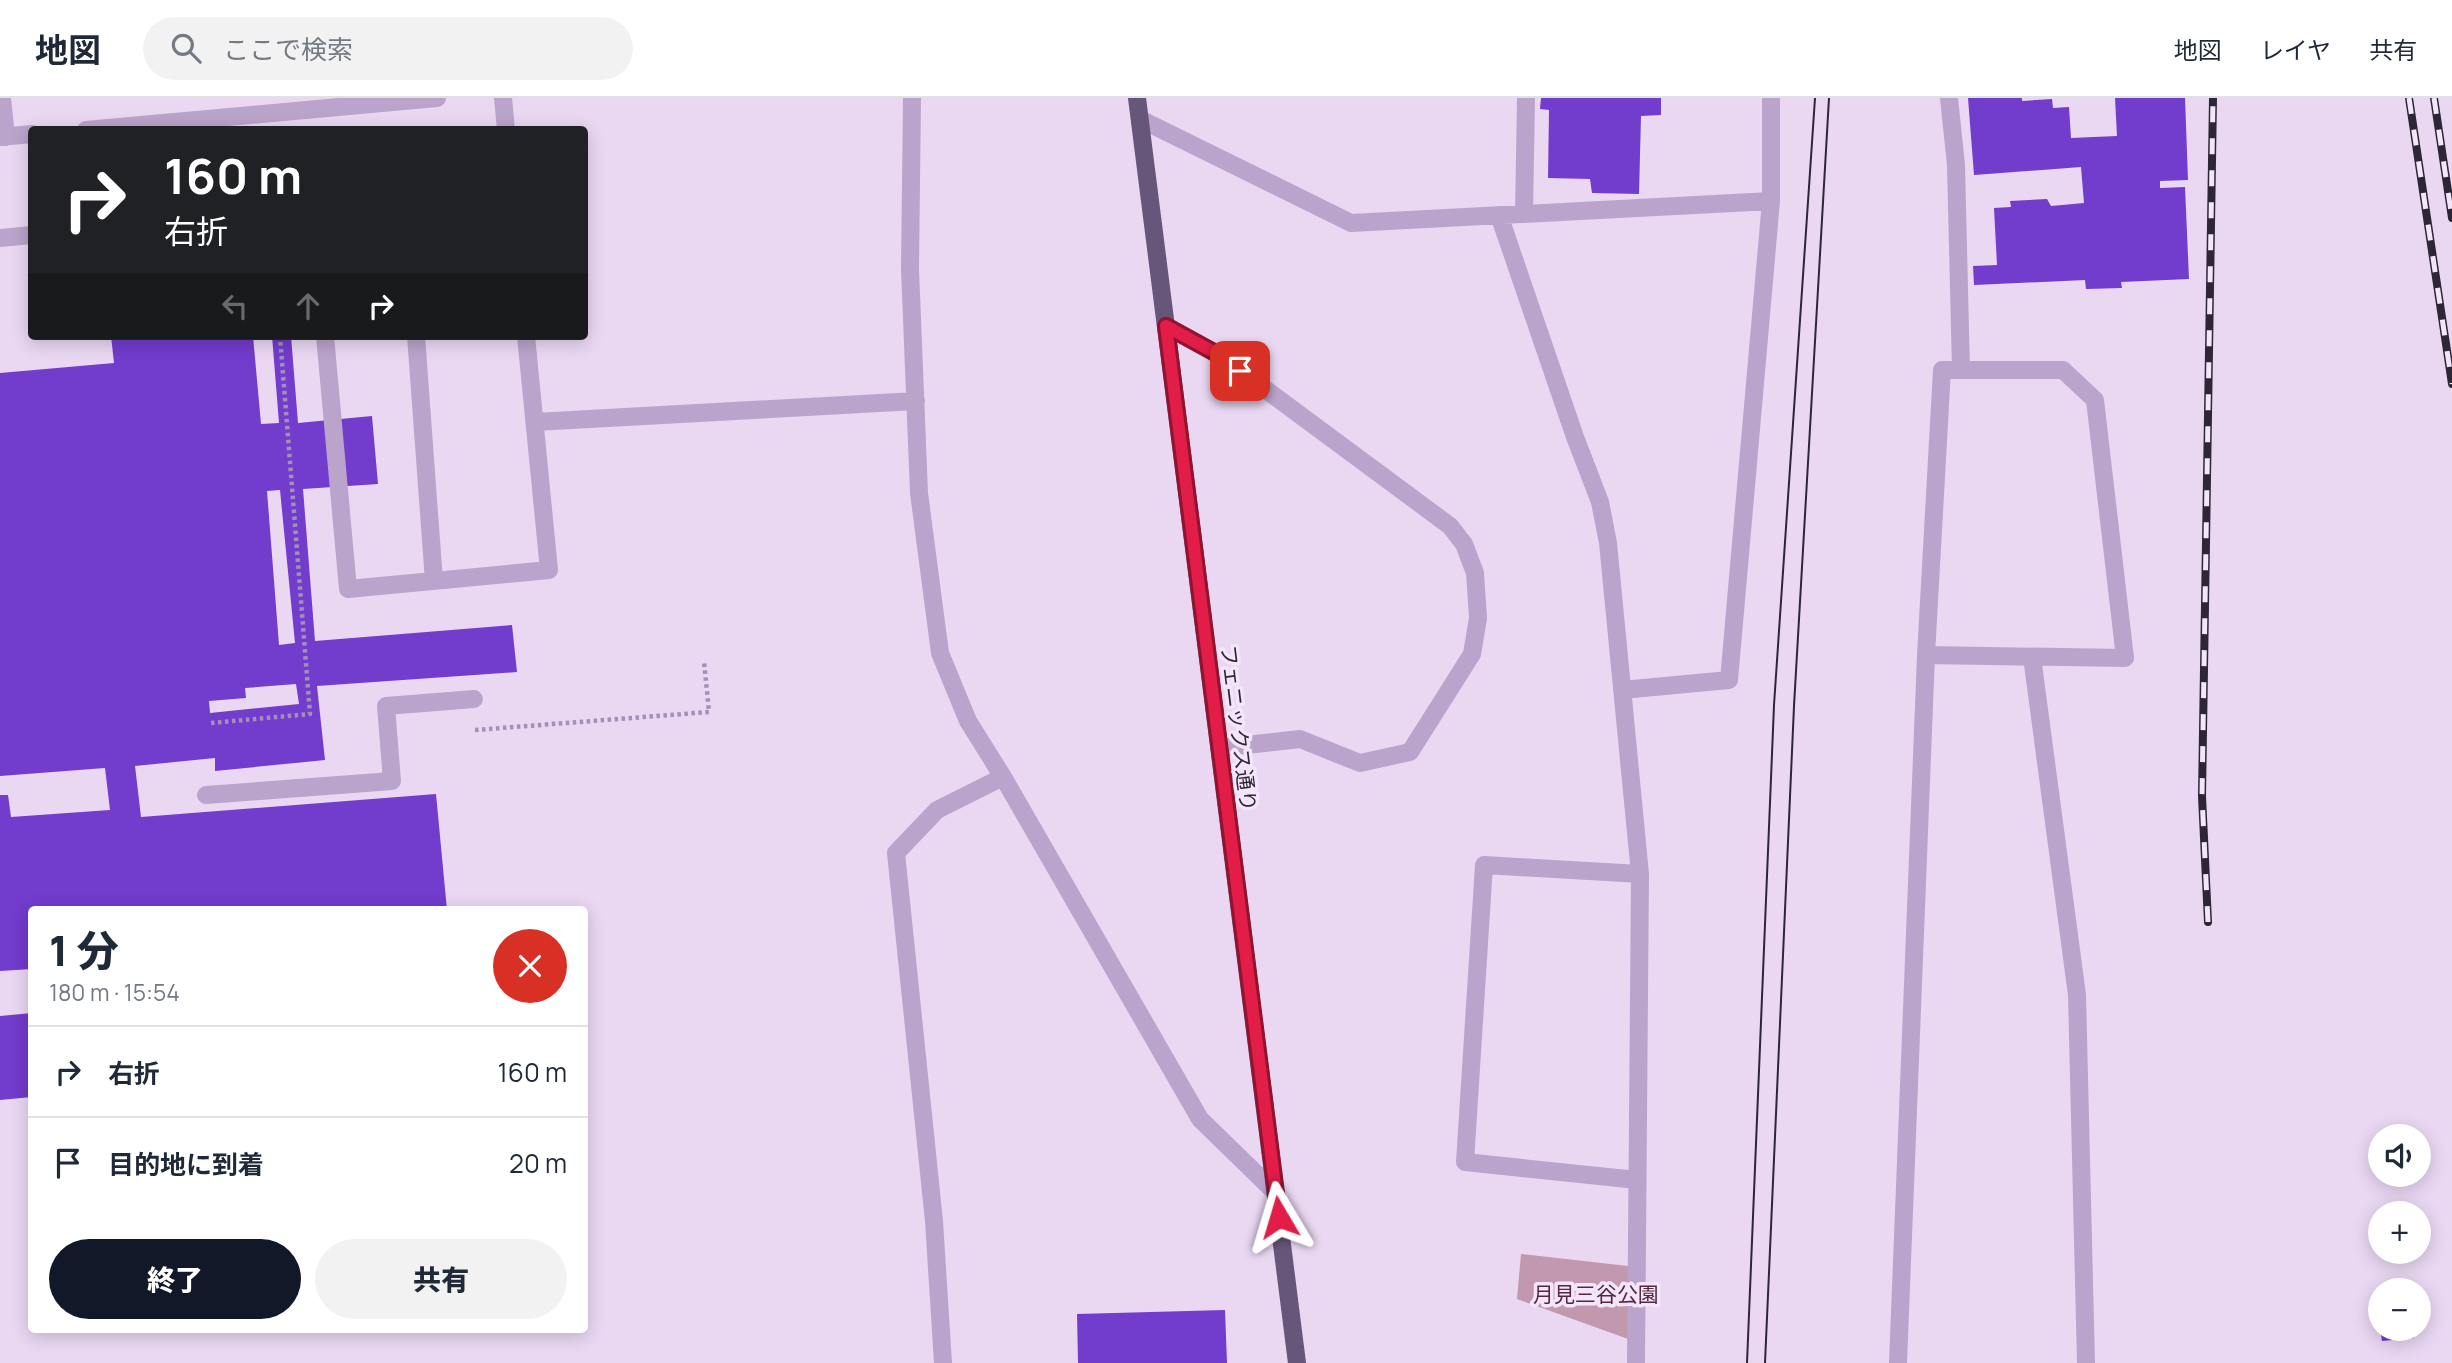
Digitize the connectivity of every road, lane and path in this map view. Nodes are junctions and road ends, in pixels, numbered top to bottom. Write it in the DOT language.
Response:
graph roads {
  1 [pos="2,98"];
  2 [pos="437,98"];
  3 [pos="503,98"];
  4 [pos="912,98"];
  5 [pos="1137,98"];
  6 [pos="1526,98"];
  7 [pos="1771,98"];
  8 [pos="1949,98"];
  9 [pos="1140,119"];
  10 [pos="130,126"];
  11 [pos="506,126"];
  12 [pos="28,134"];
  13 [pos="3,137"];
  14 [pos="1771,201"];
  15 [pos="1524,214"];
  16 [pos="1499,215"];
  17 [pos="28,235"];
  18 [pos="0,238"];
  19 [pos="1166,326"];
  20 [pos="280,340"];
  21 [pos="325,340"];
  22 [pos="416,340"];
  23 [pos="527,340"];
  24 [pos="1961,370"];
  25 [pos="916,401"];
  26 [pos="535,422"];
  27 [pos="434,581"];
  28 [pos="1926,656"];
  29 [pos="2032,657"];
  30 [pos="704,662"];
  31 [pos="1622,690"];
  32 [pos="474,699"];
  33 [pos="211,723"];
  34 [pos="464,731"];
  35 [pos="1219,748"];
  36 [pos="1003,777"];
  37 [pos="206,795"];
  38 [pos="1640,874"];
  39 [pos="1637,1180"];
  40 [pos="1276,1193"];
  41 [pos="943,1363"];
  42 [pos="1297,1363"];
  43 [pos="1636,1363"];
  44 [pos="1898,1363"];
  45 [pos="2086,1363"];
  1 -- 13 [label="street"];
  2 -- 10 [label="street"];
  3 -- 11 [label="street"];
  4 -- 25 [label="street"];
  5 -- 9 [label="main road, フェニックス通り"];
  6 -- 15 [label="street"];
  7 -- 14 [label="street"];
  8 -- 24 [label="street"];
  9 -- 16 [label="street"];
  9 -- 19 [label="main road, フェニックス通り"];
  12 -- 13 [label="street"];
  14 -- 15 [label="street"];
  14 -- 31 [label="street"];
  15 -- 16 [label="street"];
  16 -- 31 [label="street"];
  17 -- 18 [label="street"];
  19 -- 35 [label="main road, フェニックス通り"];
  19 -- 35 [label="street"];
  20 -- 33 [label="path"];
  21 -- 27 [label="street"];
  22 -- 27 [label="street"];
  23 -- 26 [label="street"];
  24 -- 28 [label="street"];
  24 -- 29 [label="street"];
  25 -- 26 [label="street"];
  25 -- 36 [label="street"];
  26 -- 27 [label="street"];
  28 -- 29 [label="street"];
  28 -- 44 [label="street"];
  29 -- 45 [label="street"];
  30 -- 34 [label="path"];
  31 -- 38 [label="street"];
  32 -- 37 [label="street"];
  35 -- 40 [label="main road, フェニックス通り"];
  36 -- 40 [label="street"];
  36 -- 41 [label="street"];
  38 -- 39 [label="street"];
  38 -- 39 [label="street"];
  39 -- 43 [label="street"];
  40 -- 42 [label="main road, フェニックス通り"];
}
